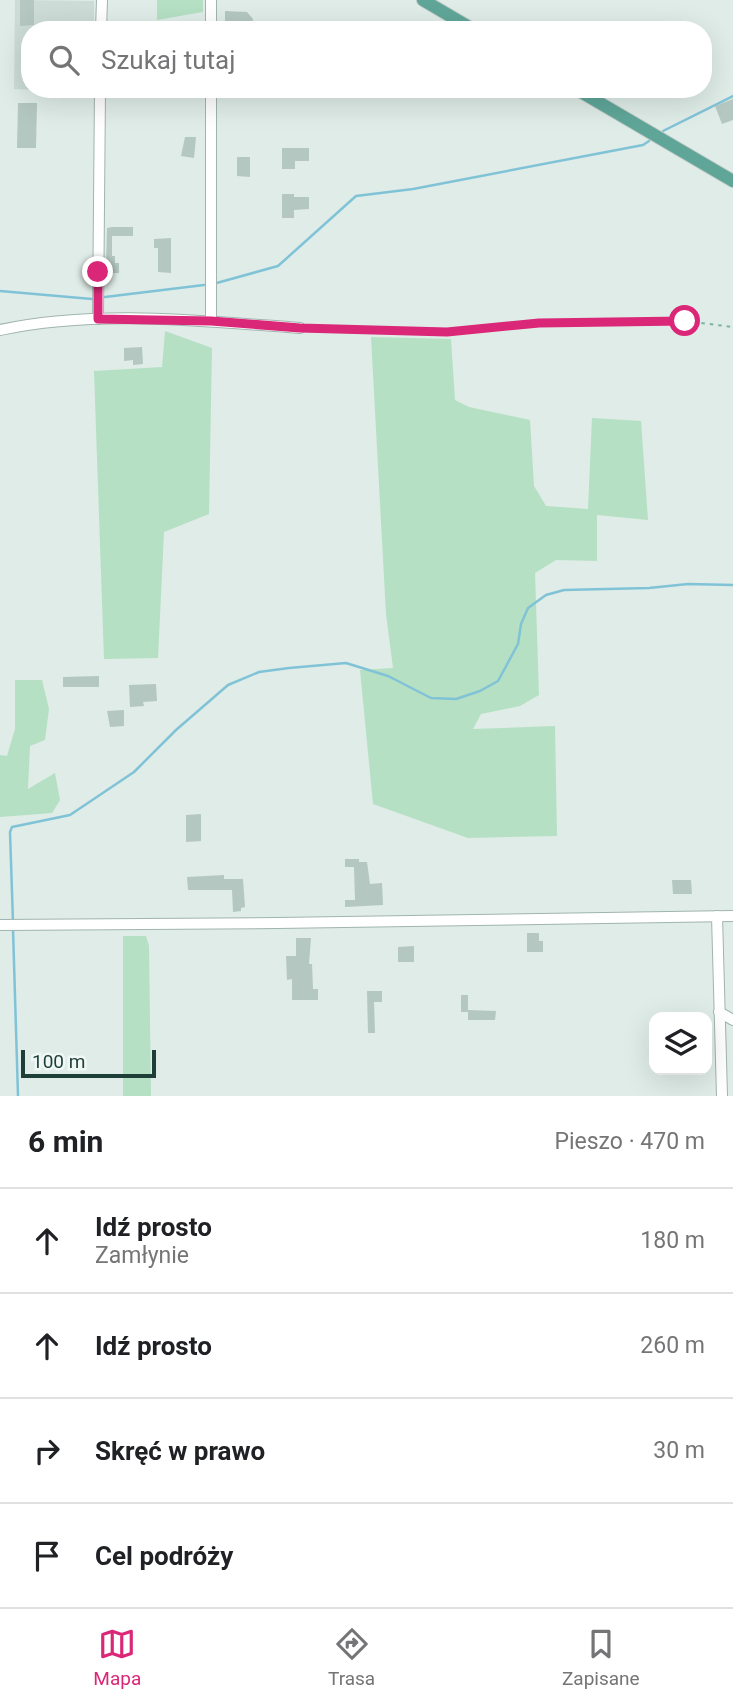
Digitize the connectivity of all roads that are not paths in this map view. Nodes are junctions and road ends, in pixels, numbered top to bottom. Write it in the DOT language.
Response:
graph roads {
  1 [pos="102,0"];
  2 [pos="211,0"];
  3 [pos="423,0"];
  4 [pos="101,21"];
  5 [pos="211,21"];
  6 [pos="459,21"];
  7 [pos="100,98"];
  8 [pos="211,98"];
  9 [pos="591,98"];
  10 [pos="733,181"];
  11 [pos="98,319"];
  12 [pos="211,321"];
  13 [pos="300,328"];
  14 [pos="0,330"];
  15 [pos="717,916"];
  16 [pos="733,916"];
  17 [pos="0,925"];
  18 [pos="719,1013"];
  19 [pos="733,1020"];
  20 [pos="722,1096"];
  1 -- 4 [label="street"];
  2 -- 5 [label="street"];
  3 -- 6 [label="main road"];
  7 -- 11 [label="street"];
  8 -- 12 [label="street"];
  9 -- 10 [label="main road"];
  11 -- 12 [label="street"];
  11 -- 14 [label="street"];
  12 -- 13 [label="street"];
  15 -- 16 [label="street"];
  15 -- 17 [label="street"];
  15 -- 18 [label="street"];
  18 -- 19 [label="street"];
  18 -- 20 [label="street"];
}
